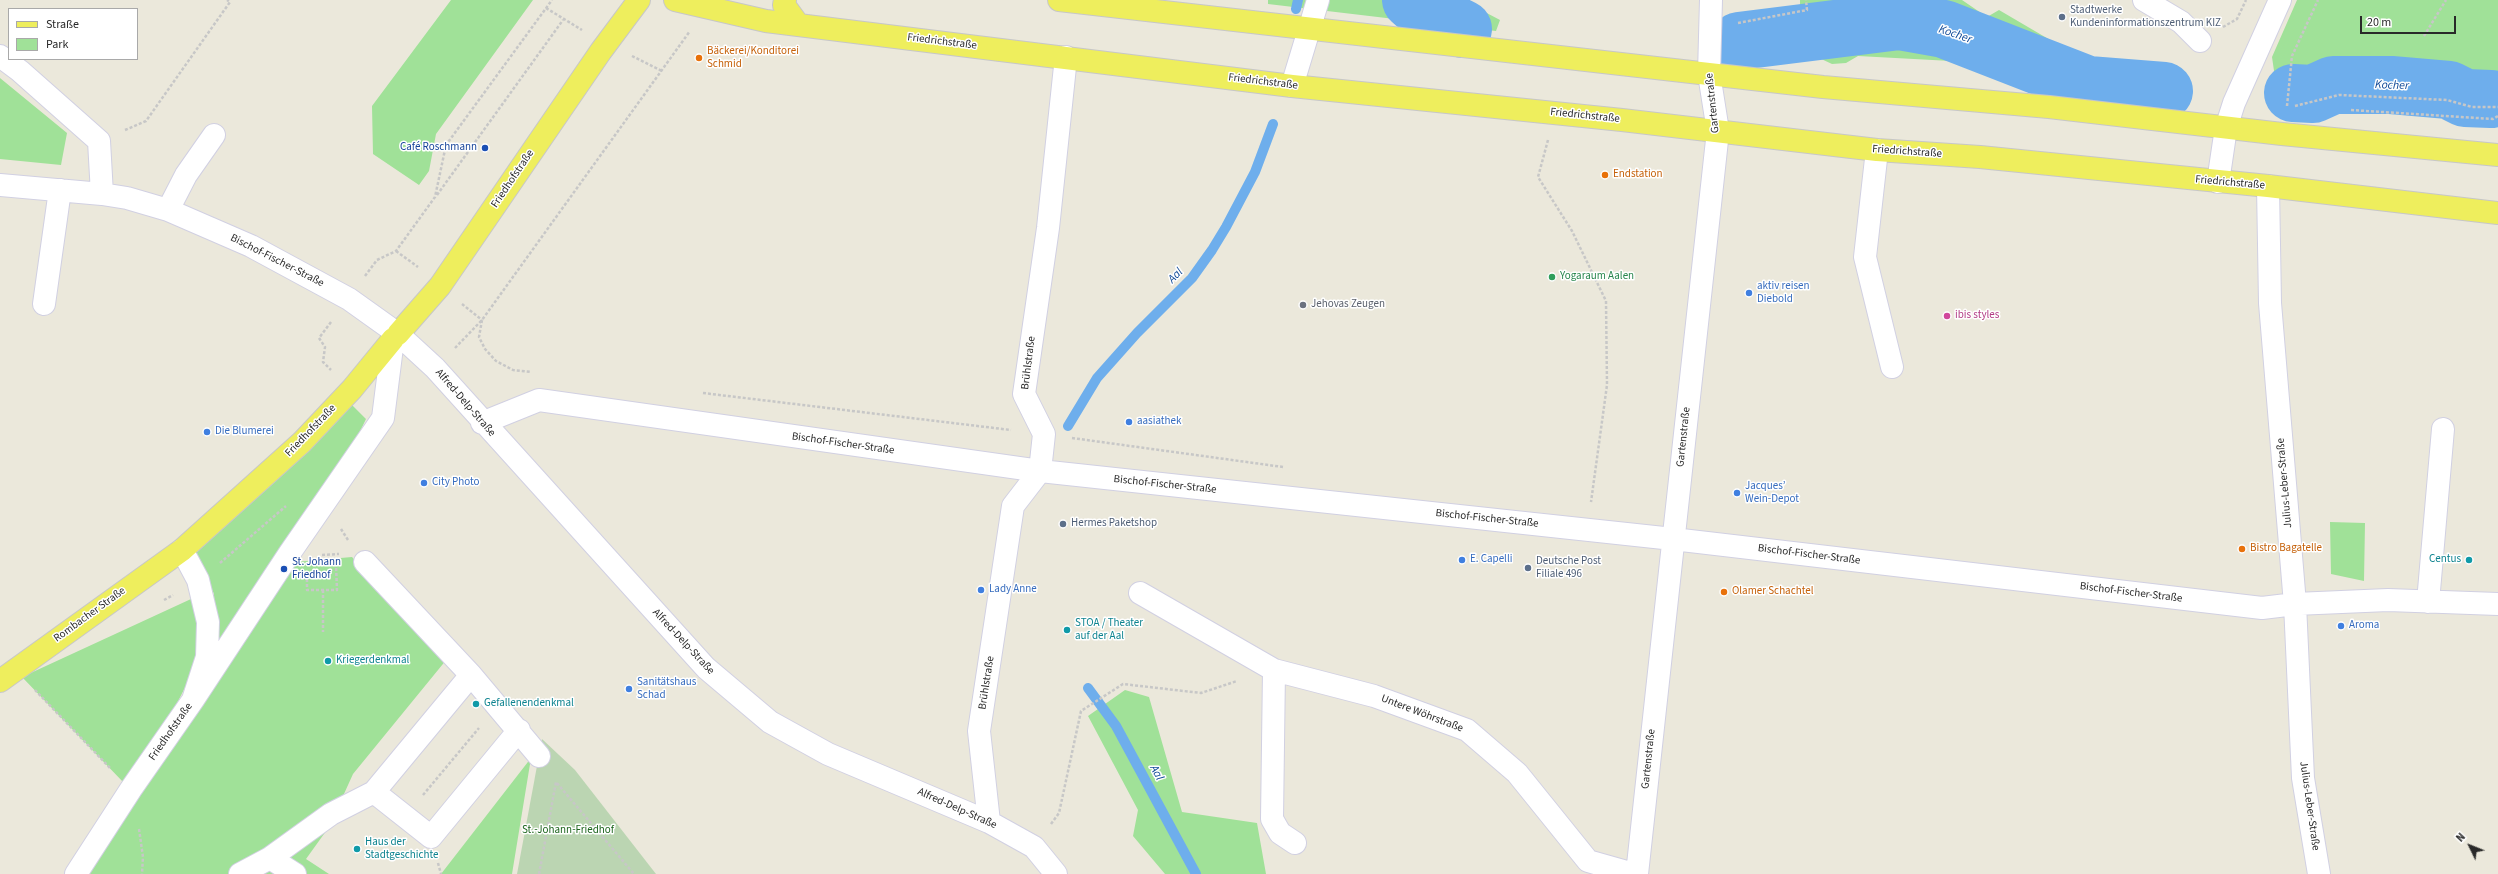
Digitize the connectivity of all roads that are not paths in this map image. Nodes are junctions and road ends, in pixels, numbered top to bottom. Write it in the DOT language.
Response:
graph roads {
  1 [pos="639,0"];
  2 [pos="675,0"];
  3 [pos="785,0"];
  4 [pos="1059,0"];
  5 [pos="1318,0"];
  6 [pos="1711,0"];
  7 [pos="2144,0"];
  8 [pos="2280,0"];
  9 [pos="798,24"];
  10 [pos="1309,28"];
  11 [pos="2200,41"];
  12 [pos="0,56"];
  13 [pos="1066,57"];
  14 [pos="1709,74"];
  15 [pos="1292,86"];
  16 [pos="2226,128"];
  17 [pos="1718,131"];
  18 [pos="214,135"];
  19 [pos="1878,150"];
  20 [pos="2498,155"];
  21 [pos="2218,182"];
  22 [pos="0,185"];
  23 [pos="2268,186"];
  24 [pos="60,190"];
  25 [pos="102,194"];
  26 [pos="168,210"];
  27 [pos="2498,213"];
  28 [pos="44,304"];
  29 [pos="396,336"];
  30 [pos="1892,367"];
  31 [pos="482,423"];
  32 [pos="2443,429"];
  33 [pos="1040,471"];
  34 [pos="1673,539"];
  35 [pos="182,550"];
  36 [pos="365,562"];
  37 [pos="1140,593"];
  38 [pos="2428,602"];
  39 [pos="2295,604"];
  40 [pos="2498,604"];
  41 [pos="1274,670"];
  42 [pos="8,675"];
  43 [pos="471,675"];
  44 [pos="193,700"];
  45 [pos="520,730"];
  46 [pos="539,756"];
  47 [pos="374,792"];
  48 [pos="989,822"];
  49 [pos="1295,843"];
  50 [pos="270,858"];
  51 [pos="76,874"];
  52 [pos="240,874"];
  53 [pos="295,874"];
  54 [pos="1056,874"];
  55 [pos="1635,874"];
  56 [pos="2318,874"];
  1 -- 29 [label="main road, Friedhofstraße"];
  2 -- 9 [label="main road, Friedrichstraße"];
  3 -- 9 [label="main road"];
  4 -- 10 [label="main road"];
  5 -- 10 [label="street"];
  6 -- 14 [label="street, Gartenstraße"];
  7 -- 11 [label="street"];
  8 -- 16 [label="street"];
  9 -- 13 [label="main road, Friedrichstraße"];
  10 -- 14 [label="main road"];
  10 -- 15 [label="street"];
  12 -- 25 [label="street"];
  13 -- 15 [label="main road, Friedrichstraße"];
  13 -- 33 [label="street, Brühlstraße"];
  14 -- 16 [label="main road"];
  14 -- 17 [label="street, Gartenstraße"];
  15 -- 17 [label="main road, Friedrichstraße"];
  16 -- 20 [label="main road"];
  16 -- 21 [label="street"];
  17 -- 19 [label="main road, Friedrichstraße"];
  17 -- 34 [label="street, Gartenstraße"];
  18 -- 26 [label="street"];
  19 -- 21 [label="main road, Friedrichstraße"];
  19 -- 30 [label="street"];
  21 -- 23 [label="main road, Friedrichstraße"];
  22 -- 24 [label="street, Bischof-Fischer-Straße"];
  23 -- 27 [label="main road, Friedrichstraße"];
  23 -- 39 [label="street, Julius-Leber-Straße"];
  24 -- 25 [label="street, Bischof-Fischer-Straße"];
  24 -- 28 [label="street"];
  25 -- 26 [label="street, Bischof-Fischer-Straße"];
  26 -- 29 [label="street, Bischof-Fischer-Straße"];
  29 -- 31 [label="street, Alfred-Delp-Straße"];
  29 -- 35 [label="main road, Friedhofstraße"];
  29 -- 44 [label="street"];
  31 -- 33 [label="street, Bischof-Fischer-Straße"];
  31 -- 48 [label="street, Alfred-Delp-Straße"];
  32 -- 38 [label="street"];
  33 -- 34 [label="street, Bischof-Fischer-Straße"];
  33 -- 48 [label="street, Brühlstraße"];
  34 -- 39 [label="street, Bischof-Fischer-Straße"];
  34 -- 55 [label="street, Gartenstraße"];
  35 -- 42 [label="main road, Rombacher Straße"];
  35 -- 44 [label="street, Friedhofstraße"];
  36 -- 43 [label="street"];
  37 -- 41 [label="street, Untere Wöhrstraße"];
  38 -- 39 [label="street, Bischof-Fischer-Straße"];
  38 -- 40 [label="street, Bischof-Fischer-Straße"];
  39 -- 56 [label="street, Julius-Leber-Straße"];
  41 -- 49 [label="street"];
  41 -- 55 [label="street, Untere Wöhrstraße"];
  43 -- 45 [label="street"];
  43 -- 47 [label="street"];
  44 -- 51 [label="street, Friedhofstraße"];
  45 -- 46 [label="street"];
  45 -- 47 [label="street"];
  47 -- 50 [label="street"];
  48 -- 54 [label="street, Alfred-Delp-Straße"];
  50 -- 52 [label="street"];
  50 -- 53 [label="street"];
}
